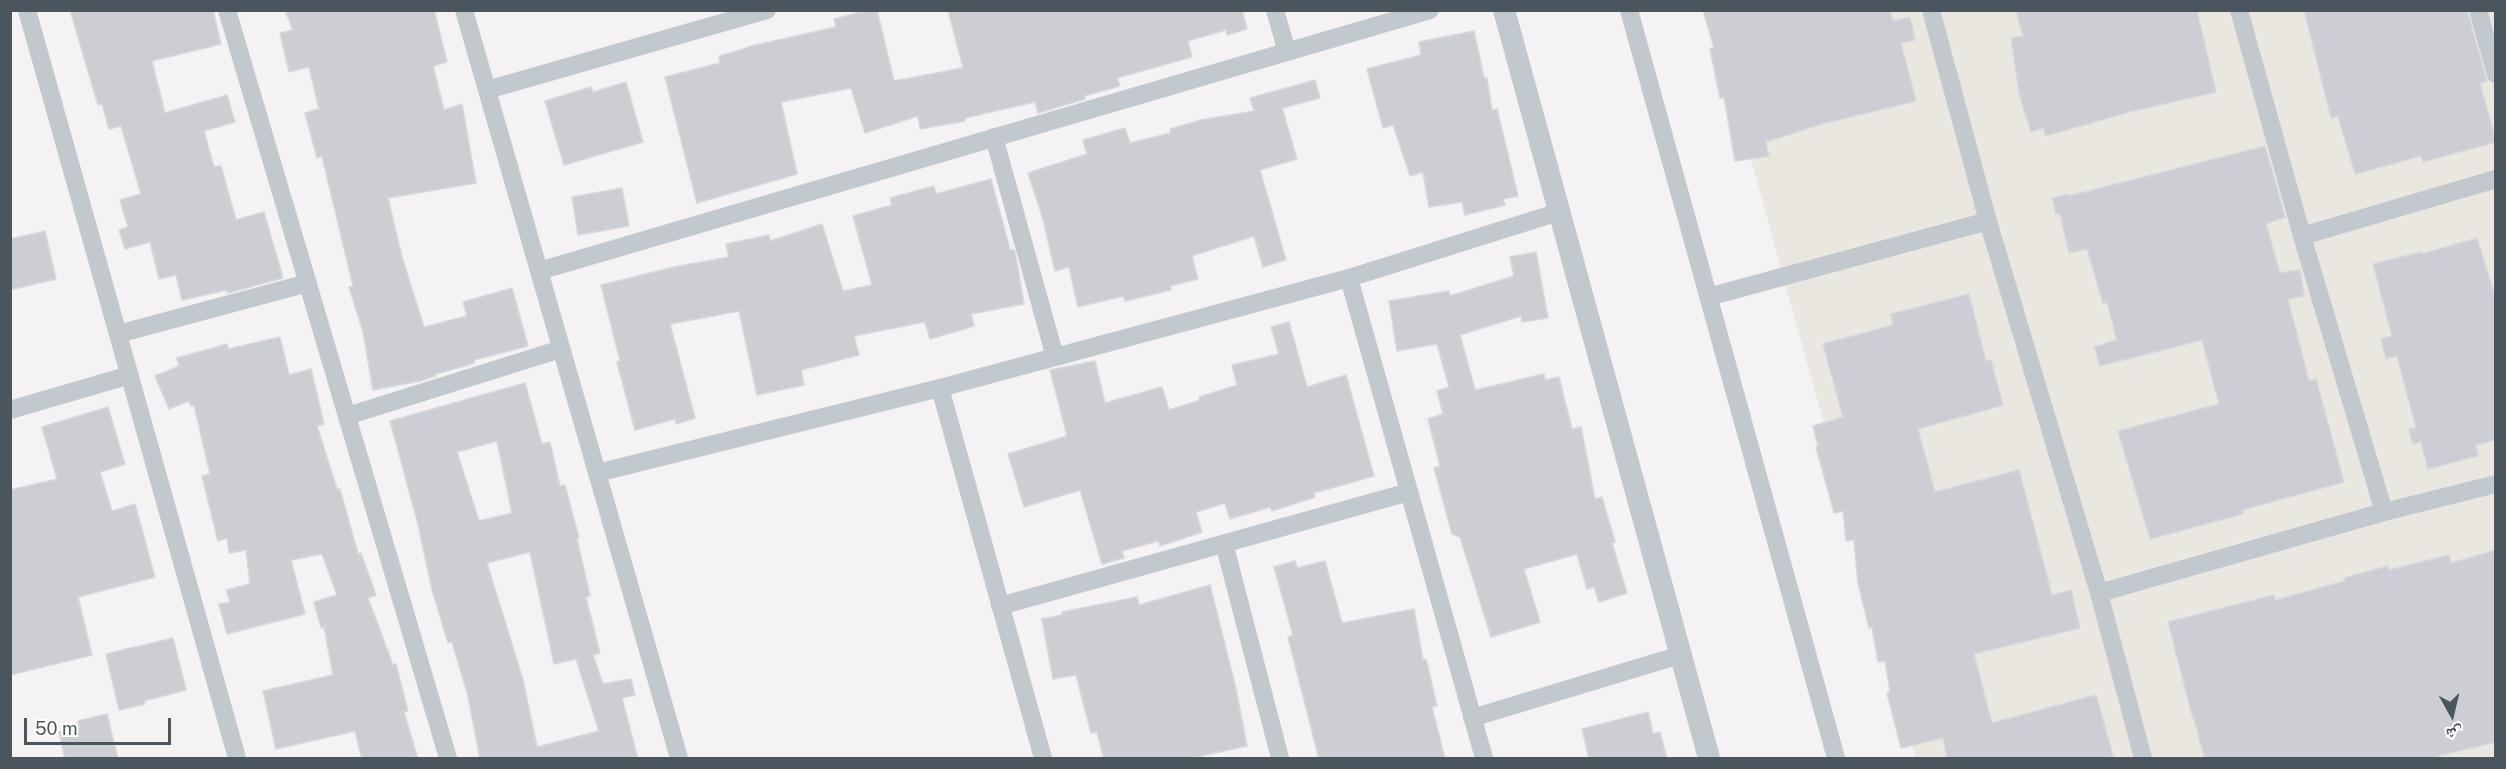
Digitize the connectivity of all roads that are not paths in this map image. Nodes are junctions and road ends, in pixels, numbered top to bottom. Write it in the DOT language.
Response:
graph roads {
  1 [pos="27,10"];
  2 [pos="227,10"];
  3 [pos="464,10"];
  4 [pos="767,10"];
  5 [pos="1275,10"];
  6 [pos="1430,10"];
  7 [pos="1504,10"];
  8 [pos="1629,10"];
  9 [pos="1931,10"];
  10 [pos="2239,10"];
  11 [pos="2478,10"];
  12 [pos="1287,52"];
  13 [pos="2496,74"];
  14 [pos="487,90"];
  15 [pos="994,137"];
  16 [pos="2496,179"];
  17 [pos="1559,212"];
  18 [pos="1988,221"];
  19 [pos="2302,236"];
  20 [pos="539,271"];
  21 [pos="1349,278"];
  22 [pos="308,283"];
  23 [pos="1708,297"];
  24 [pos="118,334"];
  25 [pos="561,349"];
  26 [pos="1055,357"];
  27 [pos="130,375"];
  28 [pos="940,388"];
  29 [pos="10,410"];
  30 [pos="347,416"];
  31 [pos="597,473"];
  32 [pos="2496,484"];
  33 [pos="1409,492"];
  34 [pos="2384,512"];
  35 [pos="1224,543"];
  36 [pos="2099,593"];
  37 [pos="1000,606"];
  38 [pos="1680,655"];
  39 [pos="1472,718"];
  40 [pos="237,759"];
  41 [pos="448,759"];
  42 [pos="679,759"];
  43 [pos="1043,759"];
  44 [pos="1280,759"];
  45 [pos="1484,759"];
  46 [pos="1709,759"];
  47 [pos="1836,759"];
  48 [pos="2143,759"];
  1 -- 24 [label="street"];
  2 -- 22 [label="street"];
  3 -- 14 [label="street"];
  4 -- 14 [label="street"];
  5 -- 12 [label="street"];
  6 -- 12 [label="street"];
  7 -- 17 [label="street"];
  8 -- 23 [label="street"];
  9 -- 18 [label="street"];
  10 -- 19 [label="street"];
  11 -- 13 [label="street"];
  12 -- 15 [label="street"];
  14 -- 20 [label="street"];
  15 -- 20 [label="street"];
  15 -- 26 [label="street"];
  16 -- 19 [label="street"];
  17 -- 21 [label="street"];
  17 -- 38 [label="street"];
  18 -- 23 [label="street"];
  18 -- 36 [label="street"];
  19 -- 34 [label="street"];
  20 -- 25 [label="street"];
  21 -- 26 [label="street"];
  21 -- 33 [label="street"];
  22 -- 24 [label="street"];
  22 -- 30 [label="street"];
  23 -- 47 [label="street"];
  24 -- 27 [label="street"];
  25 -- 30 [label="street"];
  25 -- 31 [label="street"];
  26 -- 28 [label="street"];
  27 -- 29 [label="street"];
  27 -- 40 [label="street"];
  28 -- 31 [label="street"];
  28 -- 37 [label="street"];
  30 -- 41 [label="street"];
  31 -- 42 [label="street"];
  32 -- 34 [label="street"];
  33 -- 35 [label="street"];
  33 -- 39 [label="street"];
  34 -- 36 [label="street"];
  35 -- 37 [label="street"];
  35 -- 44 [label="street"];
  36 -- 48 [label="street"];
  37 -- 43 [label="street"];
  38 -- 39 [label="street"];
  38 -- 46 [label="street"];
  39 -- 45 [label="street"];
}
